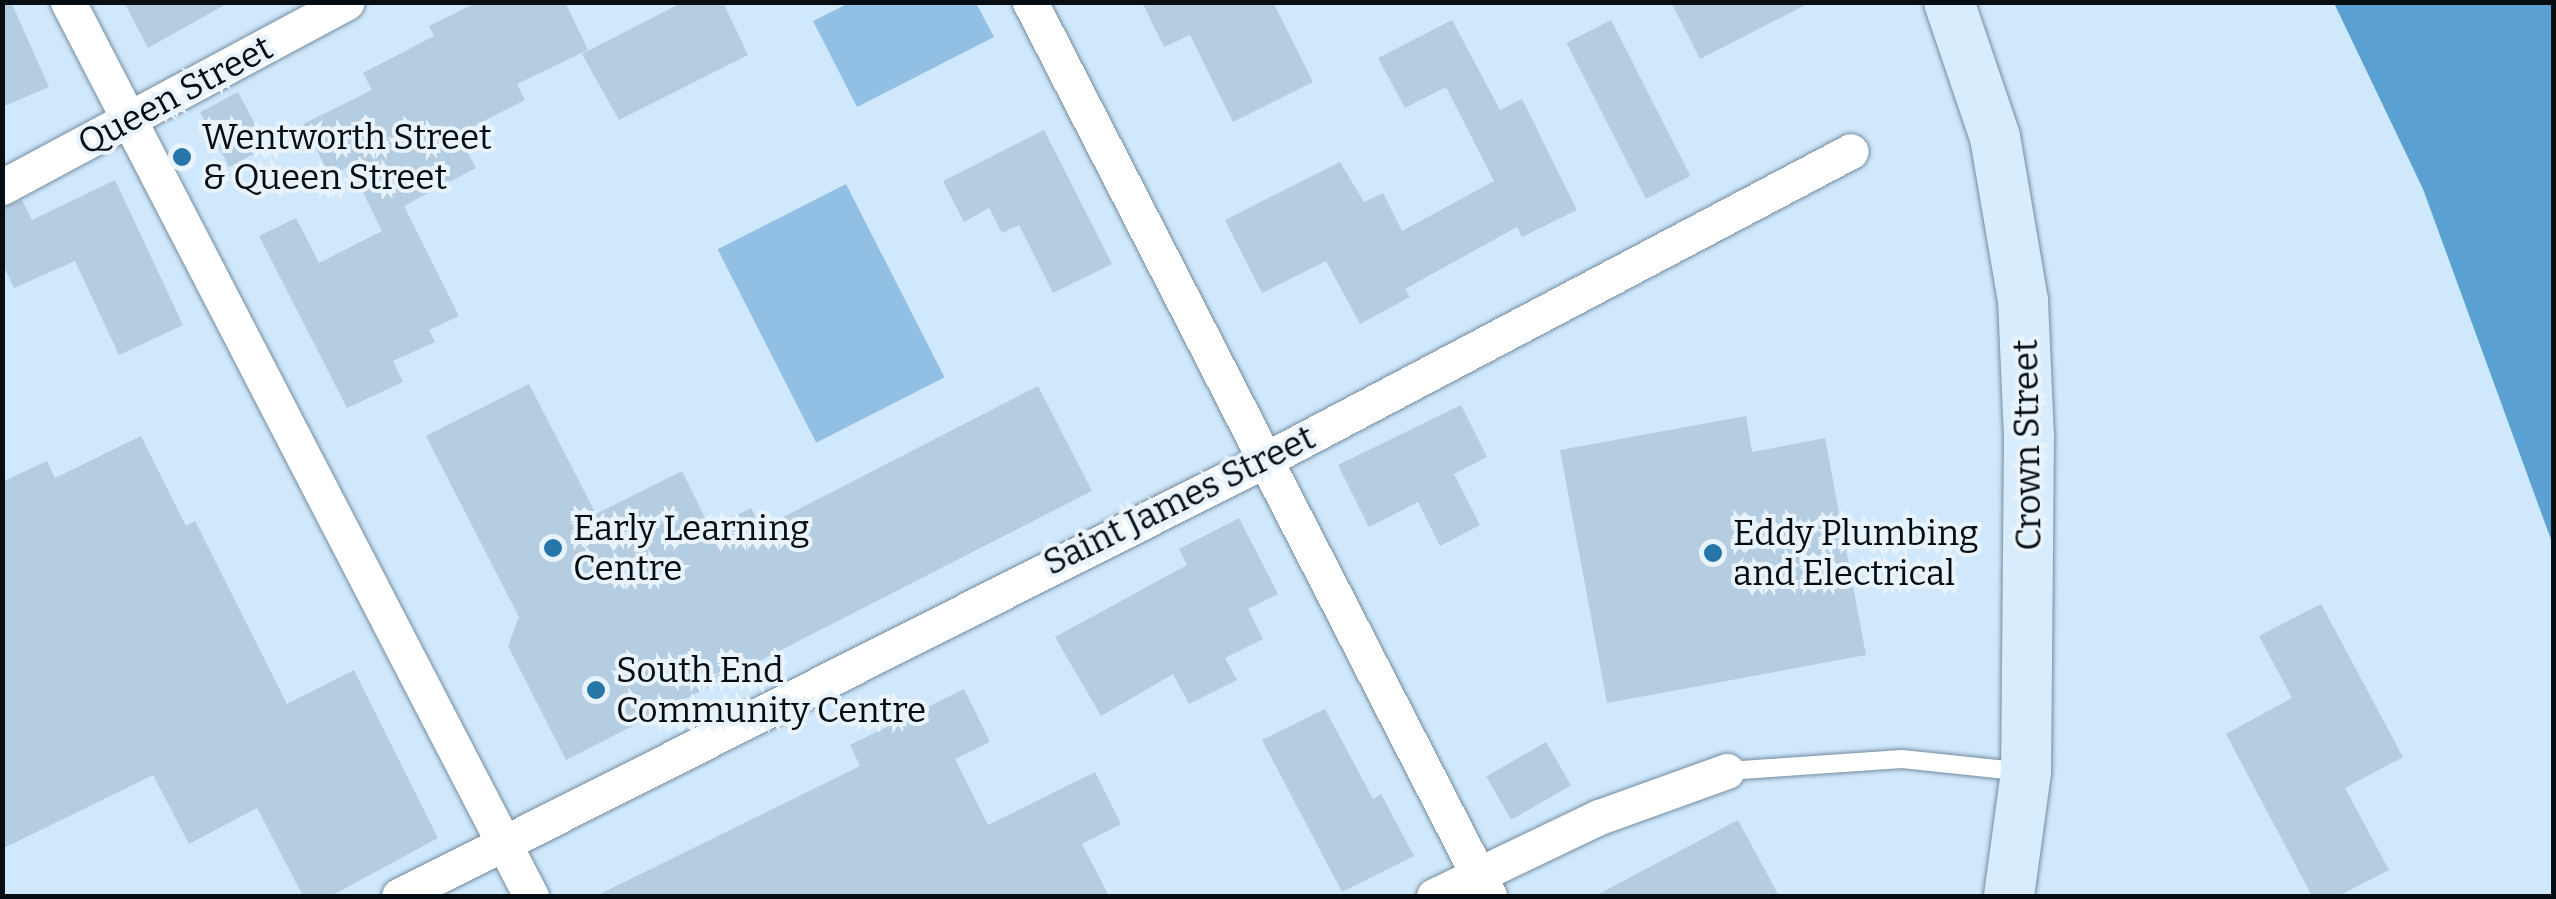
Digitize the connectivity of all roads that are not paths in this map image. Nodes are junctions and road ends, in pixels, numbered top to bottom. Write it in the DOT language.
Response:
graph roads {
  1 [pos="68,2"];
  2 [pos="347,2"];
  3 [pos="1030,2"];
  4 [pos="1949,2"];
  5 [pos="129,121"];
  6 [pos="1852,151"];
  7 [pos="2,187"];
  8 [pos="1265,460"];
  9 [pos="1727,770"];
  10 [pos="2026,772"];
  11 [pos="502,841"];
  12 [pos="1483,885"];
  13 [pos="399,896"];
  14 [pos="530,896"];
  15 [pos="1434,896"];
  16 [pos="2009,896"];
  1 -- 5 [label="street"];
  2 -- 5 [label="street, Queen Street"];
  3 -- 8 [label="street"];
  4 -- 10 [label="main road, Crown Street"];
  5 -- 7 [label="street, Queen Street"];
  5 -- 11 [label="street"];
  6 -- 8 [label="street, Saint James Street"];
  8 -- 11 [label="street, Saint James Street"];
  8 -- 12 [label="street"];
  9 -- 10 [label="lane"];
  9 -- 12 [label="street"];
  10 -- 16 [label="main road, Crown Street"];
  11 -- 13 [label="street, Saint James Street"];
  11 -- 14 [label="street"];
  12 -- 15 [label="street"];
}
